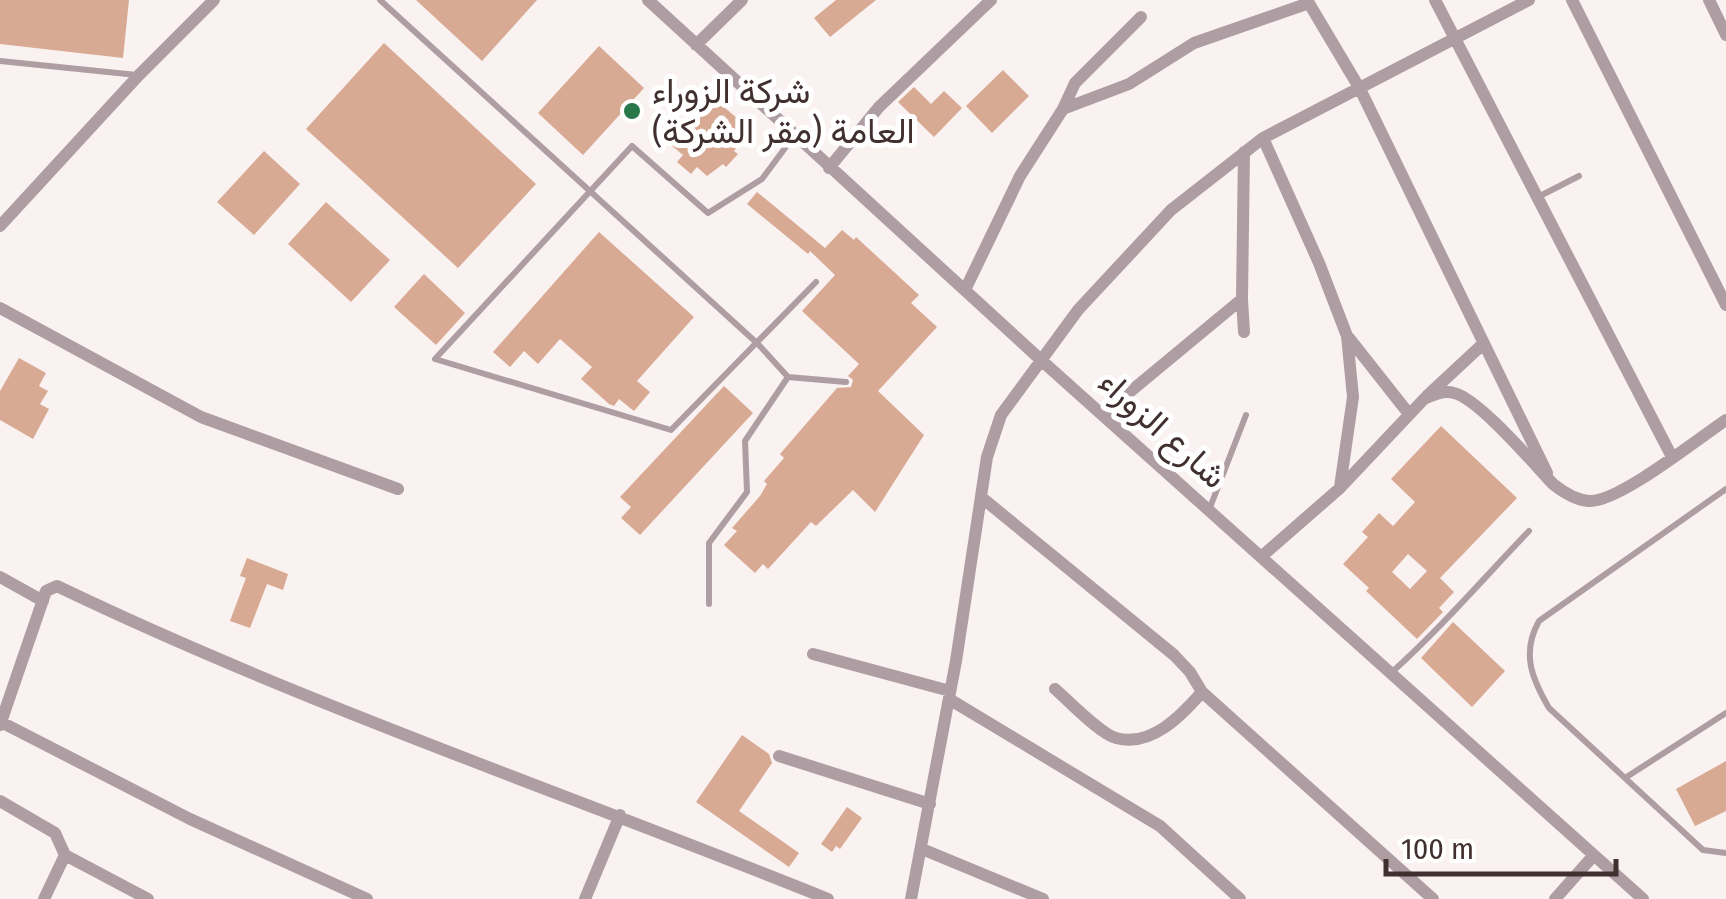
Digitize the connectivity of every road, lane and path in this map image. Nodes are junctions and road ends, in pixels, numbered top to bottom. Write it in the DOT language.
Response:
graph roads {
  1 [pos="214,0"];
  2 [pos="380,0"];
  3 [pos="648,0"];
  4 [pos="742,0"];
  5 [pos="991,0"];
  6 [pos="1435,0"];
  7 [pos="1528,0"];
  8 [pos="1572,0"];
  9 [pos="1709,0"];
  10 [pos="1308,1"];
  11 [pos="1141,17"];
  12 [pos="1726,35"];
  13 [pos="1456,38"];
  14 [pos="696,45"];
  15 [pos="0,61"];
  16 [pos="139,75"];
  17 [pos="1360,89"];
  18 [pos="1063,109"];
  19 [pos="794,136"];
  20 [pos="1263,138"];
  21 [pos="1244,152"];
  22 [pos="829,168"];
  23 [pos="1579,176"];
  24 [pos="590,193"];
  25 [pos="1538,198"];
  26 [pos="0,226"];
  27 [pos="816,282"];
  28 [pos="966,290"];
  29 [pos="1242,299"];
  30 [pos="1726,305"];
  31 [pos="0,308"];
  32 [pos="1244,332"];
  33 [pos="1347,336"];
  34 [pos="1484,343"];
  35 [pos="758,344"];
  36 [pos="1041,360"];
  37 [pos="788,378"];
  38 [pos="846,382"];
  39 [pos="1424,399"];
  40 [pos="1246,414"];
  41 [pos="1409,414"];
  42 [pos="1102,415"];
  43 [pos="1726,420"];
  44 [pos="1672,457"];
  45 [pos="1553,484"];
  46 [pos="1340,488"];
  47 [pos="398,489"];
  48 [pos="1726,489"];
  49 [pos="981,498"];
  50 [pos="1208,510"];
  51 [pos="1530,531"];
  52 [pos="1261,557"];
  53 [pos="0,577"];
  54 [pos="43,602"];
  55 [pos="709,604"];
  56 [pos="812,654"];
  57 [pos="1390,673"];
  58 [pos="1055,689"];
  59 [pos="1202,692"];
  60 [pos="950,695"];
  61 [pos="1726,713"];
  62 [pos="2,717"];
  63 [pos="778,756"];
  64 [pos="1625,778"];
  65 [pos="0,801"];
  66 [pos="930,804"];
  67 [pos="620,815"];
  68 [pos="922,849"];
  69 [pos="1726,853"];
  70 [pos="65,855"];
  71 [pos="1594,855"];
  72 [pos="45,899"];
  73 [pos="148,899"];
  74 [pos="366,899"];
  75 [pos="585,899"];
  76 [pos="828,899"];
  77 [pos="911,899"];
  78 [pos="1042,899"];
  79 [pos="1240,899"];
  80 [pos="1433,899"];
  81 [pos="1556,899"];
  82 [pos="1642,899"];
  1 -- 16 [label="street"];
  2 -- 24 [label="lane"];
  3 -- 14 [label="street, شارع الزوراء"];
  4 -- 14 [label="street"];
  5 -- 22 [label="street"];
  6 -- 13 [label="street"];
  7 -- 13 [label="street"];
  8 -- 30 [label="street"];
  9 -- 12 [label="street"];
  10 -- 17 [label="street"];
  10 -- 18 [label="street"];
  11 -- 18 [label="street"];
  13 -- 17 [label="street"];
  13 -- 25 [label="street"];
  14 -- 19 [label="street, شارع الزوراء"];
  15 -- 16 [label="lane"];
  16 -- 26 [label="street"];
  17 -- 20 [label="street"];
  17 -- 34 [label="street"];
  18 -- 28 [label="street"];
  19 -- 22 [label="street, شارع الزوراء"];
  19 -- 24 [label="lane"];
  20 -- 21 [label="street"];
  20 -- 33 [label="street"];
  21 -- 29 [label="street"];
  21 -- 36 [label="street"];
  22 -- 28 [label="street, شارع الزوراء"];
  23 -- 25 [label="lane"];
  24 -- 35 [label="lane"];
  24 -- 35 [label="lane"];
  25 -- 44 [label="street"];
  27 -- 35 [label="lane"];
  28 -- 36 [label="street, شارع الزوراء"];
  29 -- 32 [label="street"];
  29 -- 42 [label="street"];
  31 -- 47 [label="street"];
  33 -- 41 [label="street"];
  33 -- 46 [label="street"];
  34 -- 39 [label="street"];
  34 -- 45 [label="street"];
  35 -- 37 [label="lane"];
  36 -- 42 [label="street, شارع الزوراء"];
  36 -- 49 [label="street"];
  37 -- 38 [label="lane"];
  37 -- 55 [label="lane"];
  39 -- 41 [label="street"];
  39 -- 45 [label="street"];
  40 -- 50 [label="lane"];
  41 -- 46 [label="street"];
  42 -- 50 [label="street, شارع الزوراء"];
  43 -- 44 [label="street"];
  44 -- 45 [label="street"];
  46 -- 52 [label="street"];
  48 -- 64 [label="lane"];
  49 -- 59 [label="street"];
  49 -- 60 [label="street"];
  50 -- 52 [label="street, شارع الزوراء"];
  51 -- 57 [label="lane"];
  52 -- 57 [label="street, شارع الزوراء"];
  53 -- 54 [label="street"];
  54 -- 62 [label="street"];
  54 -- 67 [label="street"];
  56 -- 60 [label="street"];
  57 -- 71 [label="street, شارع الزوراء"];
  58 -- 59 [label="street"];
  59 -- 80 [label="street"];
  60 -- 66 [label="street"];
  60 -- 79 [label="street"];
  61 -- 64 [label="lane"];
  62 -- 74 [label="street"];
  63 -- 66 [label="street"];
  64 -- 69 [label="lane"];
  65 -- 70 [label="street"];
  66 -- 68 [label="street"];
  67 -- 75 [label="street"];
  67 -- 76 [label="street"];
  68 -- 77 [label="street"];
  68 -- 78 [label="street"];
  70 -- 72 [label="street"];
  70 -- 73 [label="street"];
  71 -- 81 [label="street"];
  71 -- 82 [label="street, شارع الزوراء"];
}
